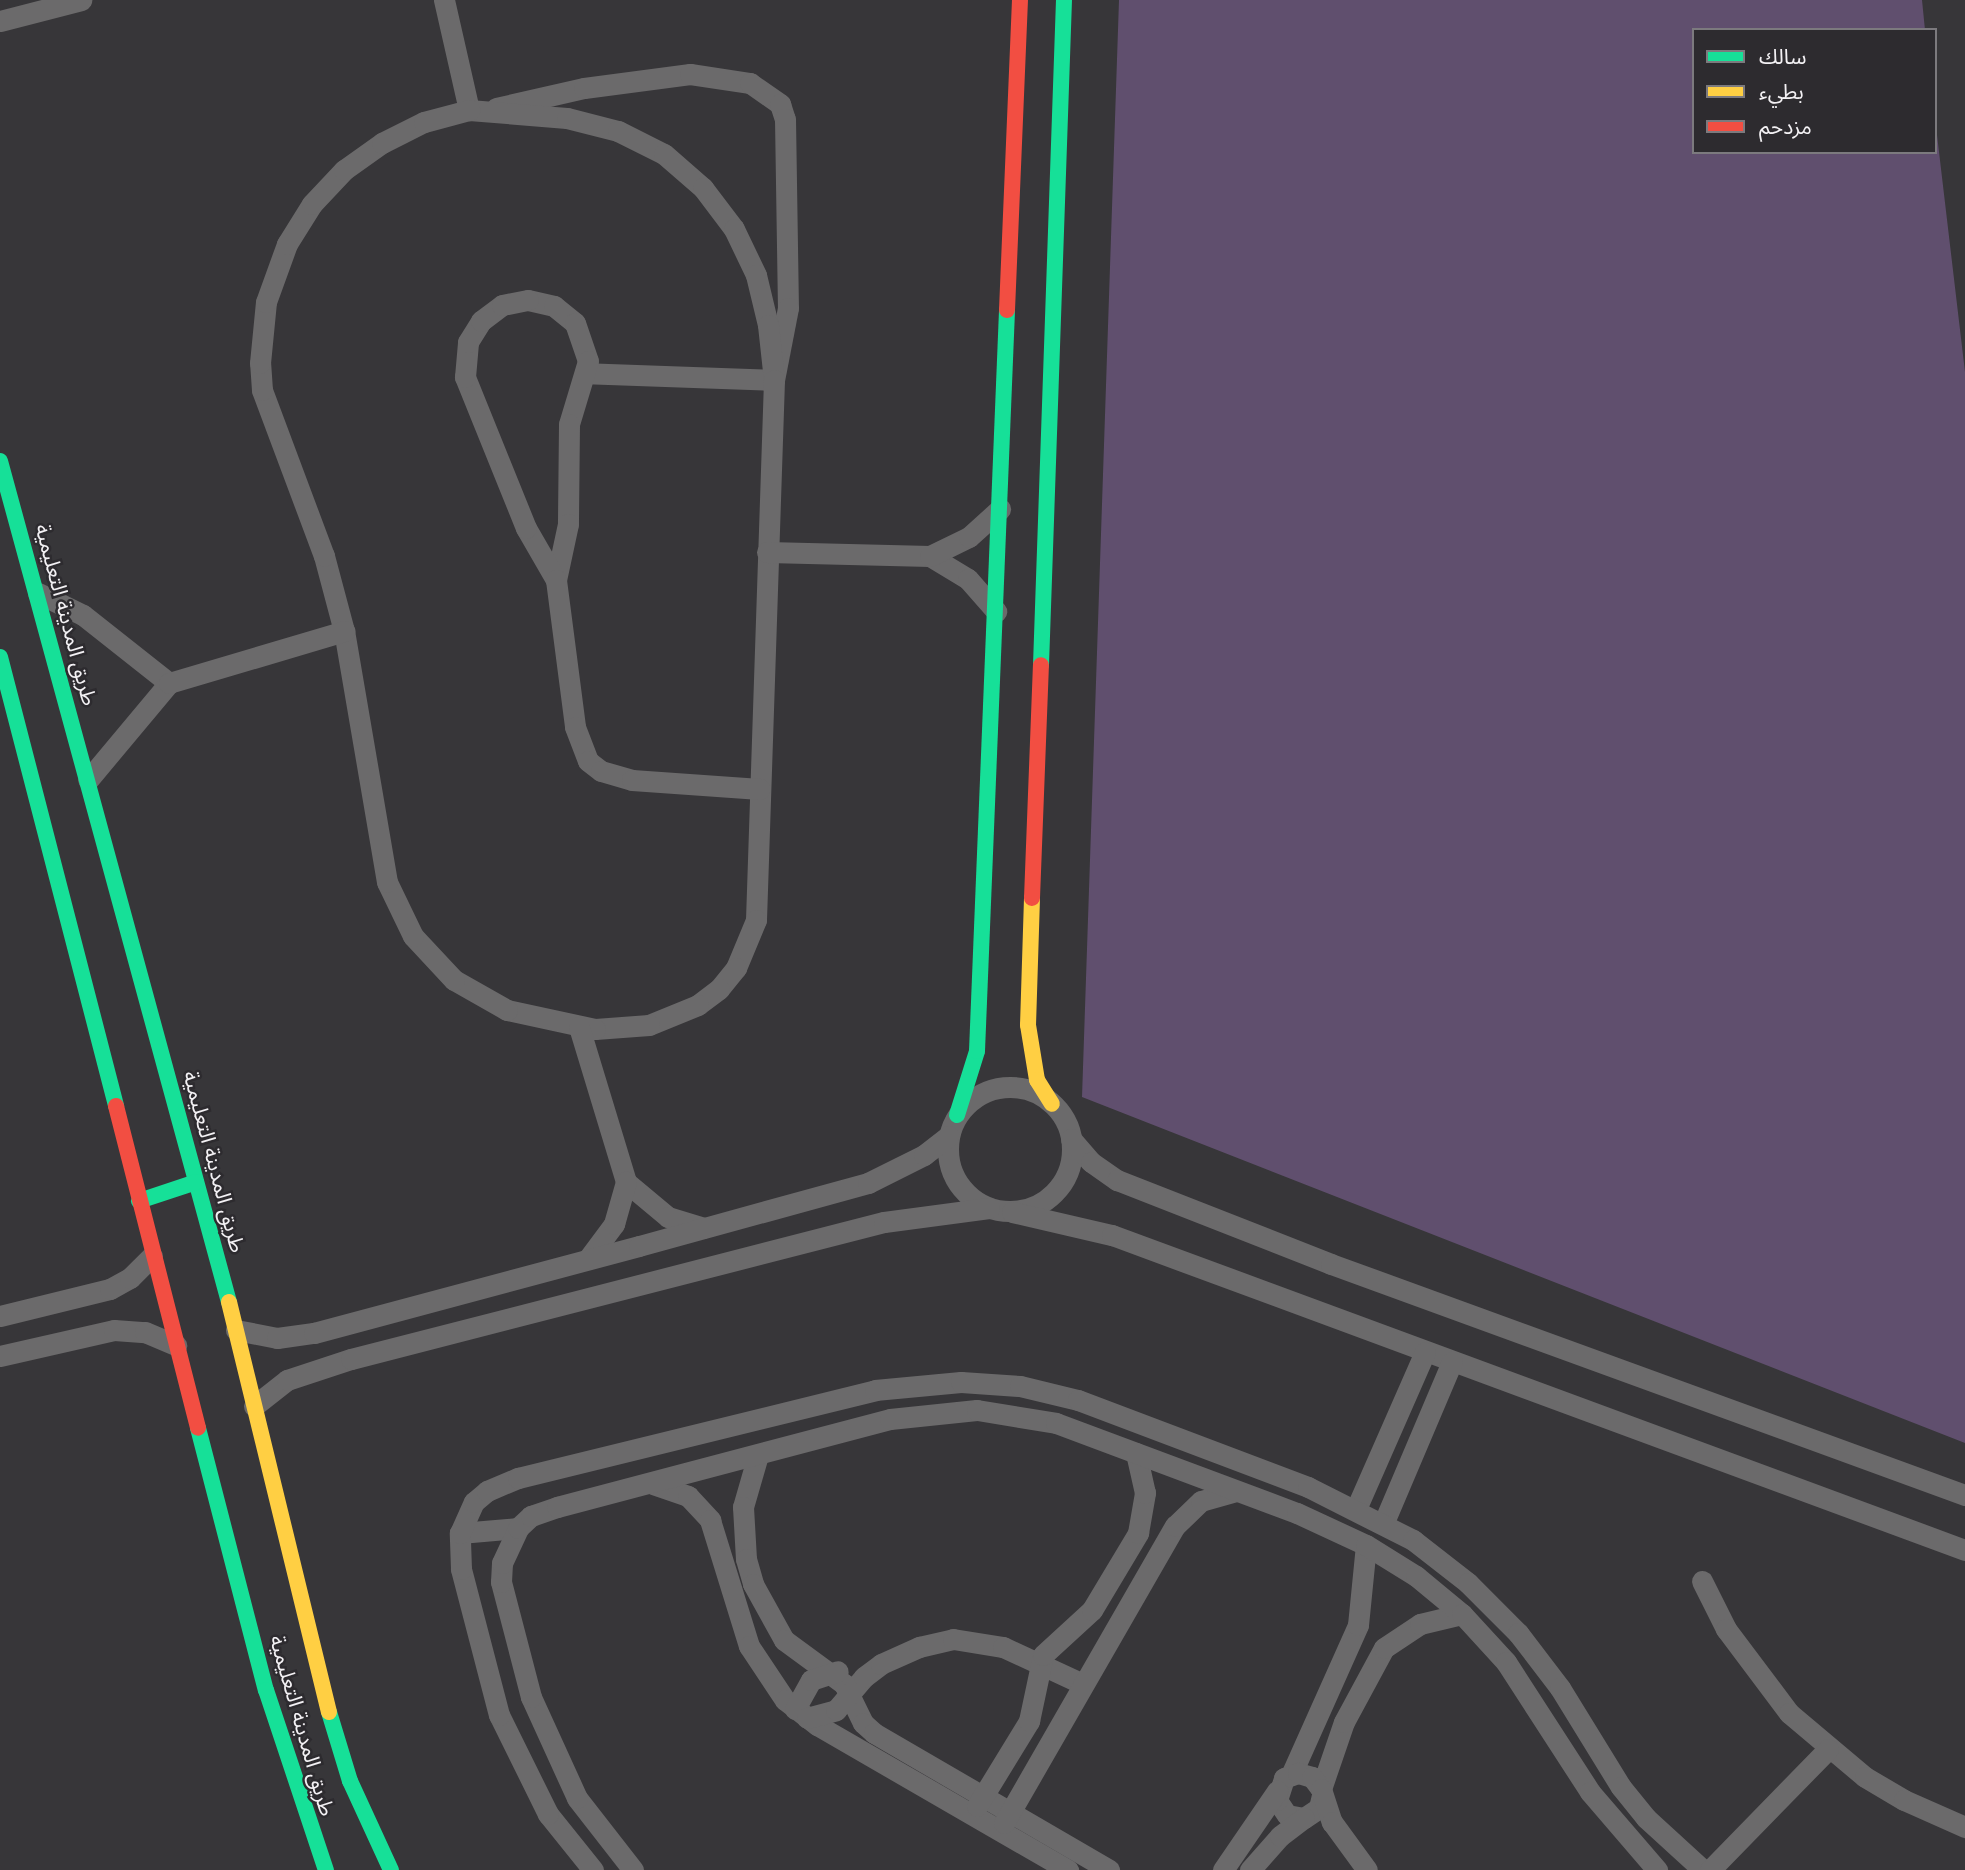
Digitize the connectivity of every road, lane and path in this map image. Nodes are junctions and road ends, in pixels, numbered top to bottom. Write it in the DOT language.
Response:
graph roads {
  1 [pos="81,0"];
  2 [pos="444,0"];
  3 [pos="1020,0"];
  4 [pos="1064,0"];
  5 [pos="0,21"];
  6 [pos="476,110"];
  7 [pos="587,373"];
  8 [pos="774,380"];
  9 [pos="0,461"];
  10 [pos="1000,509"];
  11 [pos="767,552"];
  12 [pos="930,556"];
  13 [pos="556,580"];
  14 [pos="38,593"];
  15 [pos="996,611"];
  16 [pos="344,631"];
  17 [pos="0,657"];
  18 [pos="169,683"];
  19 [pos="88,780"];
  20 [pos="760,789"];
  21 [pos="579,1027"];
  22 [pos="1052,1104"];
  23 [pos="957,1115"];
  24 [pos="948,1136"];
  25 [pos="1071,1139"];
  26 [pos="196,1182"];
  27 [pos="626,1182"];
  28 [pos="139,1200"];
  29 [pos="989,1208"];
  30 [pos="1012,1212"];
  31 [pos="703,1228"];
  32 [pos="152,1256"];
  33 [pos="589,1259"];
  34 [pos="0,1316"];
  35 [pos="236,1330"];
  36 [pos="176,1345"];
  37 [pos="1425,1352"];
  38 [pos="0,1356"];
  39 [pos="1452,1362"];
  40 [pos="931,1383"];
  41 [pos="254,1406"];
  42 [pos="937,1411"];
  43 [pos="1136,1452"];
  44 [pos="758,1455"];
  45 [pos="647,1484"];
  46 [pos="1308,1488"];
  47 [pos="1237,1491"];
  48 [pos="1965,1495"];
  49 [pos="1356,1509"];
  50 [pos="1297,1513"];
  51 [pos="1384,1522"];
  52 [pos="518,1528"];
  53 [pos="460,1533"];
  54 [pos="1366,1545"];
  55 [pos="1965,1550"];
  56 [pos="1702,1581"];
  57 [pos="1462,1614"];
  58 [pos="1040,1662"];
  59 [pos="881,1664"];
  60 [pos="828,1672"];
  61 [pos="1083,1684"];
  62 [pos="850,1693"];
  63 [pos="801,1714"];
  64 [pos="542,1727"];
  65 [pos="508,1738"];
  66 [pos="1828,1749"];
  67 [pos="1291,1775"];
  68 [pos="1277,1791"];
  69 [pos="1321,1792"];
  70 [pos="978,1806"];
  71 [pos="1304,1818"];
  72 [pos="1004,1822"];
  73 [pos="1965,1827"];
  74 [pos="1625,1837"];
  75 [pos="326,1870"];
  76 [pos="391,1870"];
  77 [pos="593,1870"];
  78 [pos="634,1870"];
  79 [pos="1068,1870"];
  80 [pos="1109,1870"];
  81 [pos="1223,1870"];
  82 [pos="1250,1870"];
  83 [pos="1367,1870"];
  84 [pos="1642,1870"];
  85 [pos="1657,1870"];
  86 [pos="1703,1870"];
  87 [pos="1710,1870"];
  1 -- 5 [label="street"];
  2 -- 6 [label="street"];
  3 -- 10 [label="street"];
  4 -- 22 [label="street"];
  6 -- 8 [label="street"];
  6 -- 8 [label="street"];
  6 -- 16 [label="street"];
  7 -- 8 [label="street"];
  7 -- 13 [label="street"];
  7 -- 13 [label="street"];
  8 -- 11 [label="street"];
  9 -- 14 [label="street, طريق المدينة التعليمية"];
  10 -- 12 [label="street"];
  10 -- 15 [label="street"];
  11 -- 12 [label="street"];
  11 -- 20 [label="street"];
  12 -- 15 [label="street"];
  13 -- 20 [label="street"];
  14 -- 18 [label="street"];
  14 -- 19 [label="street, طريق المدينة التعليمية"];
  15 -- 23 [label="street"];
  16 -- 18 [label="street"];
  16 -- 21 [label="street"];
  17 -- 28 [label="street, طريق المدينة التعليمية"];
  18 -- 19 [label="street"];
  19 -- 26 [label="street, طريق المدينة التعليمية"];
  20 -- 21 [label="street"];
  21 -- 27 [label="street"];
  22 -- 23 [label="street"];
  22 -- 25 [label="street"];
  23 -- 24 [label="street"];
  24 -- 29 [label="street"];
  24 -- 31 [label="street"];
  25 -- 30 [label="street"];
  25 -- 48 [label="street"];
  26 -- 28 [label="street"];
  26 -- 35 [label="street, طريق المدينة التعليمية"];
  27 -- 31 [label="street"];
  27 -- 33 [label="street"];
  28 -- 32 [label="street, طريق المدينة التعليمية"];
  29 -- 30 [label="street"];
  29 -- 41 [label="street"];
  30 -- 37 [label="street"];
  31 -- 33 [label="street"];
  32 -- 34 [label="street"];
  32 -- 36 [label="street, طريق المدينة التعليمية"];
  33 -- 35 [label="street"];
  35 -- 41 [label="street, طريق المدينة التعليمية"];
  36 -- 38 [label="street"];
  36 -- 75 [label="street, طريق المدينة التعليمية"];
  37 -- 39 [label="street"];
  37 -- 49 [label="street"];
  39 -- 51 [label="street"];
  39 -- 55 [label="street"];
  40 -- 42 [label="street"];
  40 -- 46 [label="street"];
  40 -- 53 [label="street"];
  41 -- 76 [label="street, طريق المدينة التعليمية"];
  42 -- 43 [label="street"];
  42 -- 44 [label="street"];
  43 -- 47 [label="street"];
  43 -- 58 [label="street"];
  44 -- 45 [label="street"];
  44 -- 60 [label="street"];
  45 -- 52 [label="street"];
  45 -- 63 [label="street"];
  46 -- 49 [label="street"];
  46 -- 50 [label="street"];
  47 -- 50 [label="street"];
  47 -- 61 [label="street"];
  49 -- 51 [label="street"];
  50 -- 54 [label="street"];
  51 -- 86 [label="street"];
  52 -- 53 [label="street"];
  52 -- 64 [label="street"];
  53 -- 65 [label="street"];
  54 -- 57 [label="street"];
  54 -- 67 [label="street"];
  56 -- 66 [label="street"];
  57 -- 69 [label="street"];
  57 -- 74 [label="street"];
  58 -- 59 [label="street"];
  58 -- 61 [label="street"];
  58 -- 70 [label="street"];
  59 -- 60 [label="street"];
  59 -- 62 [label="street"];
  60 -- 62 [label="street"];
  60 -- 63 [label="street"];
  61 -- 72 [label="street"];
  62 -- 63 [label="street"];
  62 -- 70 [label="street"];
  63 -- 70 [label="street"];
  64 -- 65 [label="street"];
  64 -- 78 [label="street"];
  65 -- 77 [label="street"];
  66 -- 73 [label="street"];
  66 -- 87 [label="street"];
  67 -- 68 [label="street"];
  67 -- 69 [label="street"];
  68 -- 71 [label="street"];
  68 -- 81 [label="street"];
  69 -- 71 [label="street"];
  69 -- 83 [label="street"];
  70 -- 72 [label="street"];
  71 -- 82 [label="street"];
  72 -- 79 [label="street"];
  72 -- 80 [label="street"];
  74 -- 84 [label="street"];
  74 -- 85 [label="street"];
}
